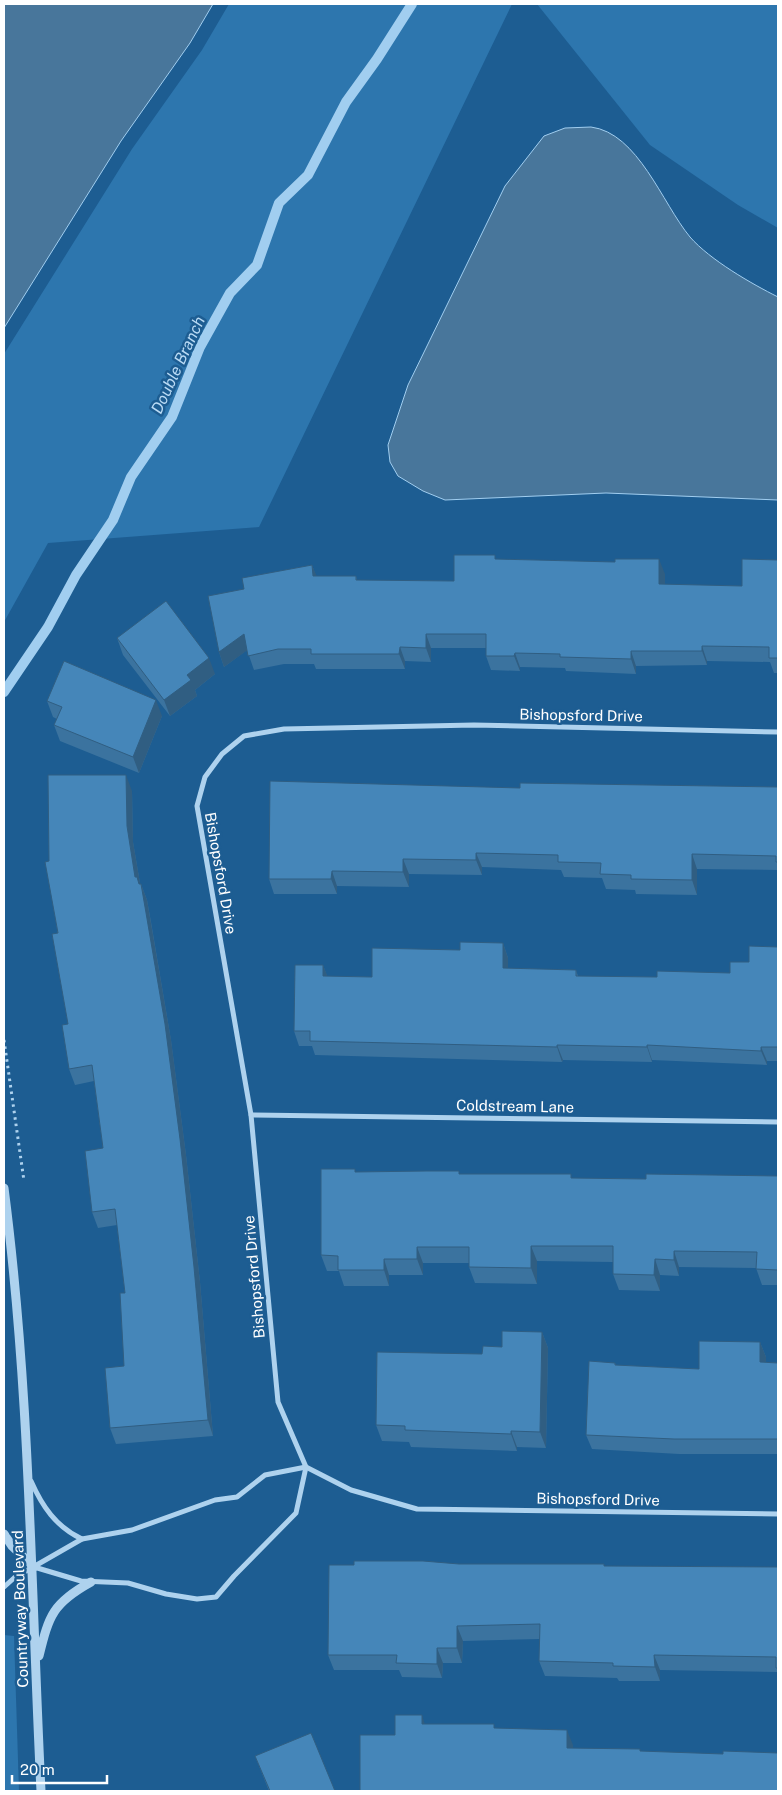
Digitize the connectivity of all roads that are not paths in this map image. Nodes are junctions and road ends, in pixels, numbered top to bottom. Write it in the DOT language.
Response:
graph roads {
  1 [pos="778,732"];
  2 [pos="251,1115"];
  3 [pos="778,1122"];
  4 [pos="4,1188"];
  5 [pos="306,1467"];
  6 [pos="28,1474"];
  7 [pos="778,1514"];
  8 [pos="4,1534"];
  9 [pos="82,1539"];
  10 [pos="34,1567"];
  11 [pos="90,1582"];
  12 [pos="4,1587"];
  13 [pos="36,1668"];
  14 [pos="41,1791"];
  1 -- 2 [label="street, Bishopsford Drive"];
  2 -- 3 [label="street, Coldstream Lane"];
  2 -- 5 [label="street, Bishopsford Drive"];
  4 -- 6 [label="street, Countryway Boulevard"];
  5 -- 7 [label="street, Bishopsford Drive"];
  5 -- 9 [label="street"];
  5 -- 11 [label="street"];
  6 -- 9 [label="street"];
  6 -- 10 [label="street, Countryway Boulevard"];
  8 -- 10 [label="street"];
  9 -- 10 [label="street"];
  10 -- 11 [label="street"];
  10 -- 12 [label="street"];
  10 -- 13 [label="street, Countryway Boulevard"];
  11 -- 13 [label="street"];
  13 -- 14 [label="street, Countryway Boulevard"];
}
